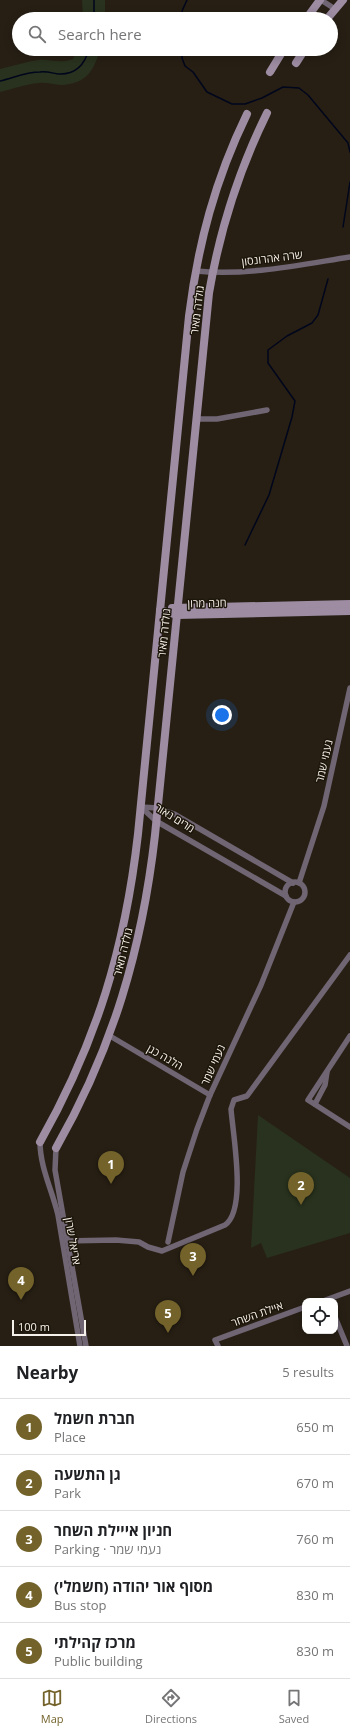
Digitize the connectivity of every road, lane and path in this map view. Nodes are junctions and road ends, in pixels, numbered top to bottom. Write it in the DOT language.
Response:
graph roads {
  1 [pos="321,0"];
  2 [pos="328,0"];
  3 [pos="343,0"];
  4 [pos="335,10"];
  5 [pos="312,12"];
  6 [pos="280,56"];
  7 [pos="300,56"];
  8 [pos="296,63"];
  9 [pos="270,72"];
  10 [pos="267,113"];
  11 [pos="247,114"];
  12 [pos="350,257"];
  13 [pos="196,271"];
  14 [pos="213,272"];
  15 [pos="267,410"];
  16 [pos="196,419"];
  17 [pos="350,604"];
  18 [pos="160,610"];
  19 [pos="177,611"];
  20 [pos="350,611"];
  21 [pos="350,688"];
  22 [pos="140,807"];
  23 [pos="158,808"];
  24 [pos="156,820"];
  25 [pos="293,883"];
  26 [pos="300,883"];
  27 [pos="286,896"];
  28 [pos="294,902"];
  29 [pos="350,955"];
  30 [pos="110,1036"];
  31 [pos="350,1036"];
  32 [pos="327,1072"];
  33 [pos="210,1095"];
  34 [pos="315,1104"];
  35 [pos="350,1127"];
  36 [pos="40,1142"];
  37 [pos="56,1148"];
  38 [pos="65,1241"];
  39 [pos="168,1242"];
  40 [pos="350,1291"];
  41 [pos="332,1298"];
  42 [pos="302,1308"];
  43 [pos="338,1324"];
  44 [pos="80,1346"];
  45 [pos="86,1346"];
  46 [pos="218,1346"];
  47 [pos="347,1346"];
  1 -- 4 [label="street"];
  1 -- 5 [label="main road"];
  2 -- 4 [label="street"];
  3 -- 4 [label="main road"];
  6 -- 9 [label="main road"];
  7 -- 8 [label="main road"];
  10 -- 14 [label="main road, גולדה מאיר"];
  11 -- 13 [label="main road, גולדה מאיר"];
  12 -- 14 [label="street, שרה אהרונסון"];
  13 -- 14 [label="street, שרה אהרונסון"];
  13 -- 18 [label="main road, גולדה מאיר"];
  14 -- 16 [label="main road, גולדה מאיר"];
  15 -- 16 [label="street"];
  16 -- 19 [label="main road, גולדה מאיר"];
  17 -- 19 [label="main road, חנה מרון"];
  18 -- 19 [label="main road, חנה מרון"];
  18 -- 22 [label="main road, גולדה מאיר"];
  19 -- 20 [label="main road, חנה מרון"];
  19 -- 23 [label="main road, גולדה מאיר"];
  21 -- 26 [label="street, נעמי שמר"];
  22 -- 23 [label="street, מרים נאור"];
  22 -- 24 [label="street, מרים נאור"];
  22 -- 36 [label="main road, גולדה מאיר"];
  23 -- 24 [label="main road, גולדה מאיר"];
  23 -- 25 [label="street, מרים נאור"];
  24 -- 27 [label="street, מרים נאור"];
  24 -- 30 [label="main road, גולדה מאיר"];
  25 -- 26 [label="street"];
  25 -- 27 [label="street"];
  26 -- 28 [label="street"];
  27 -- 28 [label="street"];
  28 -- 33 [label="street, נעמי שמר"];
  29 -- 38 [label="street"];
  30 -- 33 [label="street, הלנה כגן"];
  30 -- 37 [label="main road, גולדה מאיר"];
  31 -- 32 [label="street"];
  32 -- 34 [label="street"];
  32 -- 34 [label="street"];
  33 -- 39 [label="street, נעמי שמר"];
  34 -- 35 [label="street"];
  36 -- 38 [label="street, אריאל שרון"];
  37 -- 38 [label="street, אריאל שרון"];
  38 -- 44 [label="street, אריאל שרון"];
  38 -- 45 [label="street, אריאל שרון"];
  40 -- 41 [label="street"];
  42 -- 46 [label="street, איילת השחר"];
  43 -- 47 [label="street"];
}
